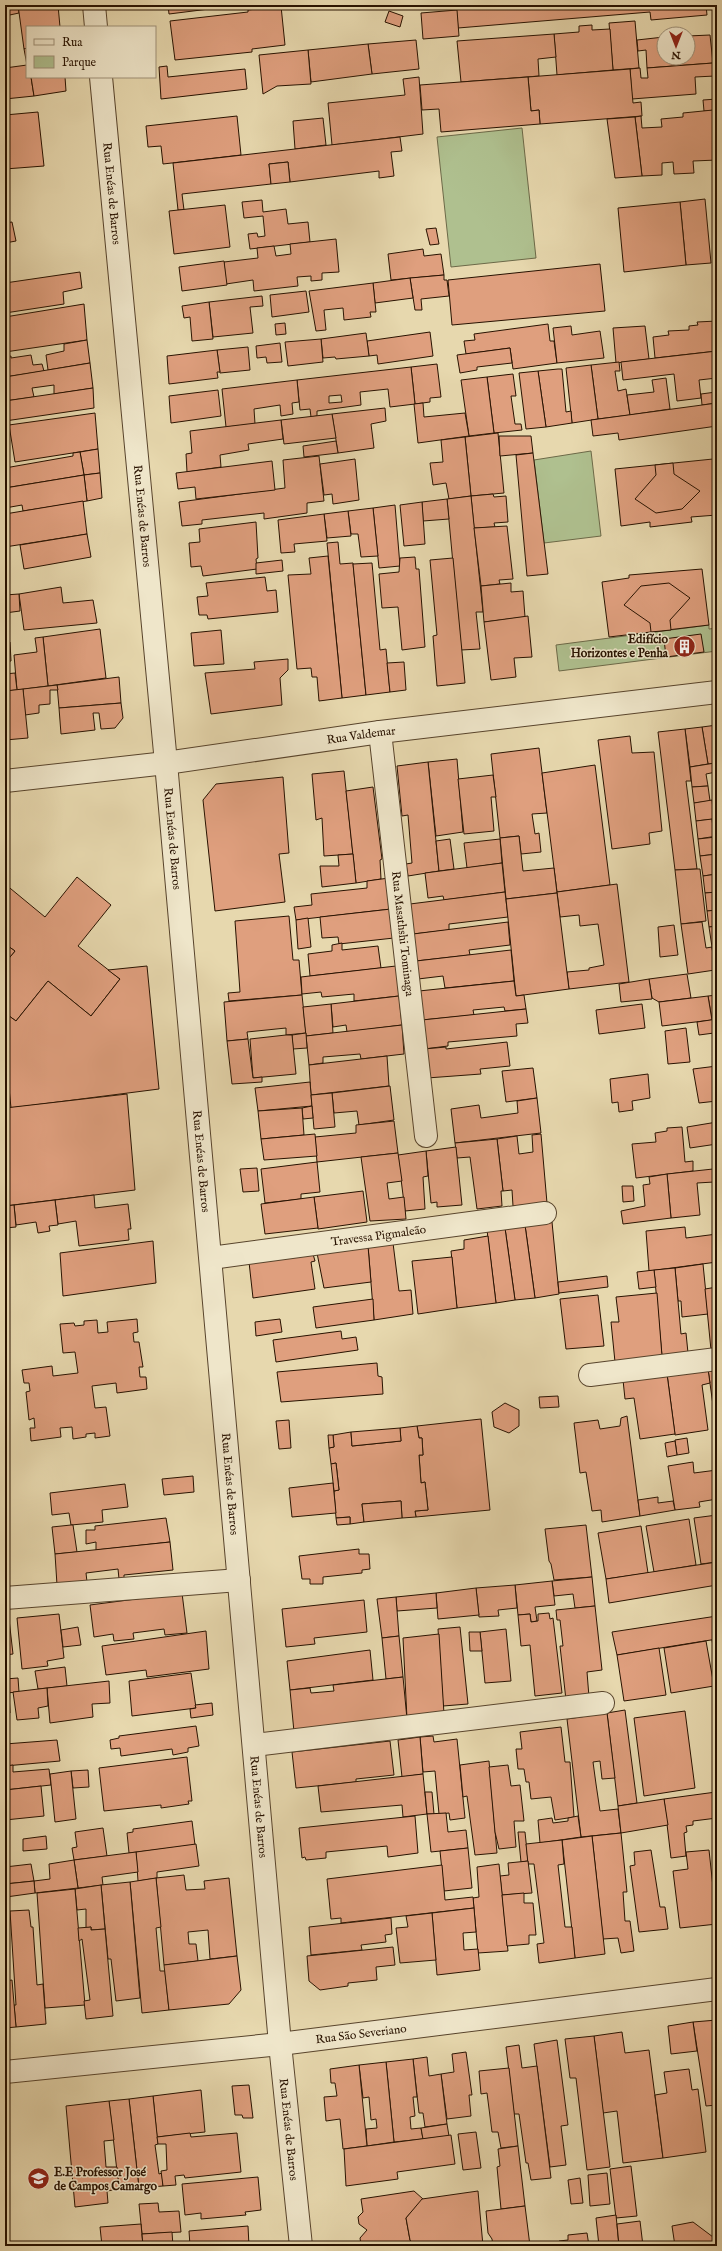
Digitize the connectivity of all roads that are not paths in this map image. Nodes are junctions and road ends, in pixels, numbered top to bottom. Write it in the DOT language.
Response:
graph roads {
  1 [pos="94,5"];
  2 [pos="96,26"];
  3 [pos="101,78"];
  4 [pos="717,692"];
  5 [pos="380,732"];
  6 [pos="166,763"];
  7 [pos="5,780"];
  8 [pos="426,1136"];
  9 [pos="545,1213"];
  10 [pos="211,1258"];
  11 [pos="717,1359"];
  12 [pos="590,1375"];
  13 [pos="239,1580"];
  14 [pos="5,1598"];
  15 [pos="603,1703"];
  16 [pos="254,1745"];
  17 [pos="717,1989"];
  18 [pos="280,2044"];
  19 [pos="5,2072"];
  20 [pos="301,2246"];
  1 -- 2 [label="street"];
  3 -- 6 [label="street, Rua Enéas de Barros"];
  4 -- 5 [label="street, Rua Valdemar"];
  5 -- 6 [label="street, Rua Valdemar"];
  5 -- 8 [label="street, Rua Masathshi Tominaga"];
  6 -- 7 [label="street, Rua Valdemar"];
  6 -- 10 [label="street, Rua Enéas de Barros"];
  9 -- 10 [label="street, Travessa Pigmaleão"];
  10 -- 13 [label="street, Rua Enéas de Barros"];
  11 -- 12 [label="street"];
  13 -- 14 [label="street"];
  13 -- 16 [label="street, Rua Enéas de Barros"];
  15 -- 16 [label="street"];
  16 -- 18 [label="street, Rua Enéas de Barros"];
  17 -- 18 [label="street, Rua São Severiano"];
  18 -- 19 [label="street, Rua São Severiano"];
  18 -- 20 [label="street, Rua Enéas de Barros"];
}
